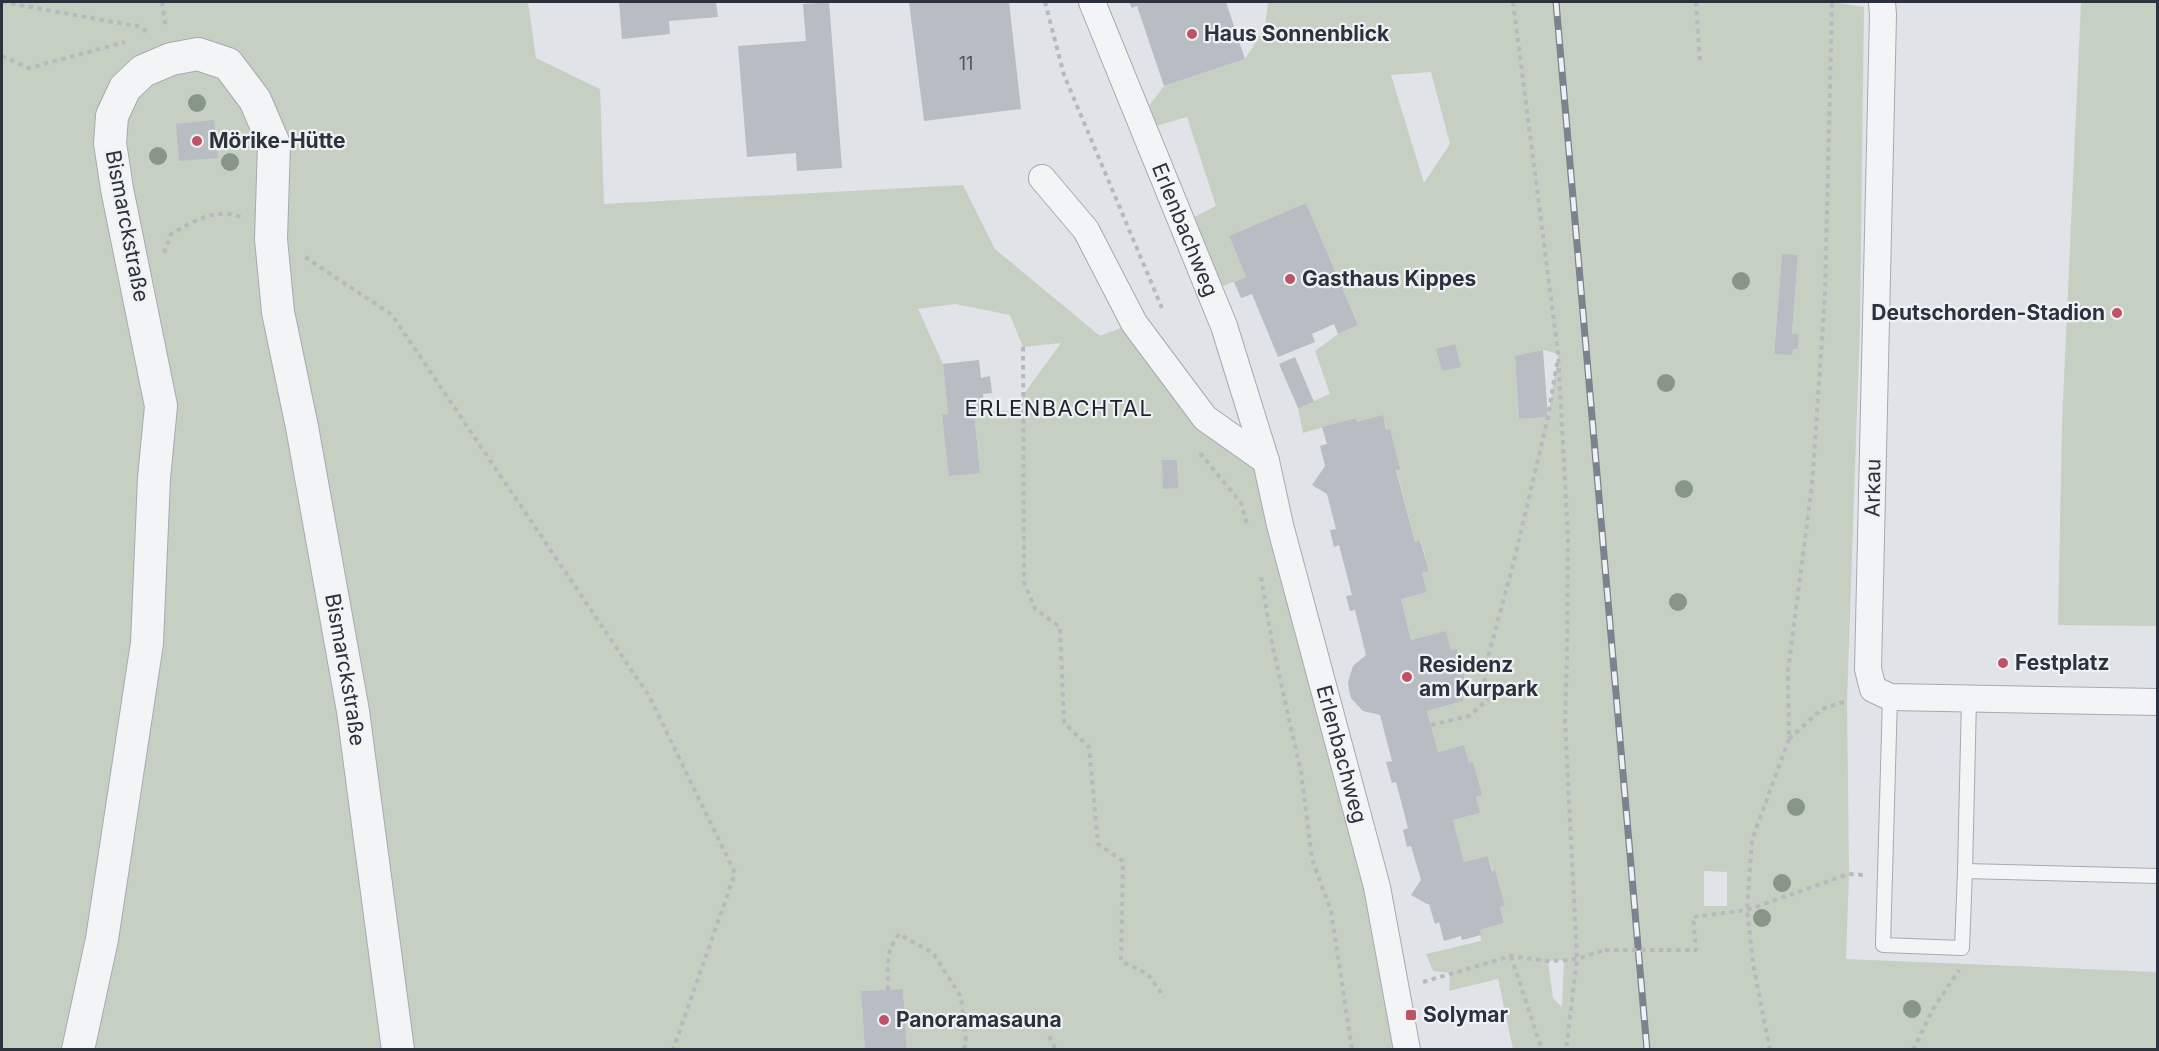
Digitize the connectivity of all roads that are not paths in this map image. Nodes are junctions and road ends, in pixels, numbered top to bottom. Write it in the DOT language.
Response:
graph roads {
  1 [pos="1092,2"];
  2 [pos="1882,2"];
  3 [pos="1042,178"];
  4 [pos="1266,461"];
  5 [pos="1890,697"];
  6 [pos="1969,699"];
  7 [pos="2157,702"];
  8 [pos="1965,871"];
  9 [pos="2157,876"];
  10 [pos="78,1050"];
  11 [pos="398,1050"];
  12 [pos="1407,1050"];
  1 -- 4 [label="street, Erlenbachweg"];
  2 -- 5 [label="street, Arkau"];
  3 -- 4 [label="street"];
  4 -- 12 [label="street, Erlenbachweg"];
  5 -- 6 [label="street"];
  5 -- 8 [label="lane"];
  6 -- 7 [label="street"];
  6 -- 8 [label="lane"];
  8 -- 9 [label="lane"];
  10 -- 11 [label="street, Bismarckstraße"];
}
